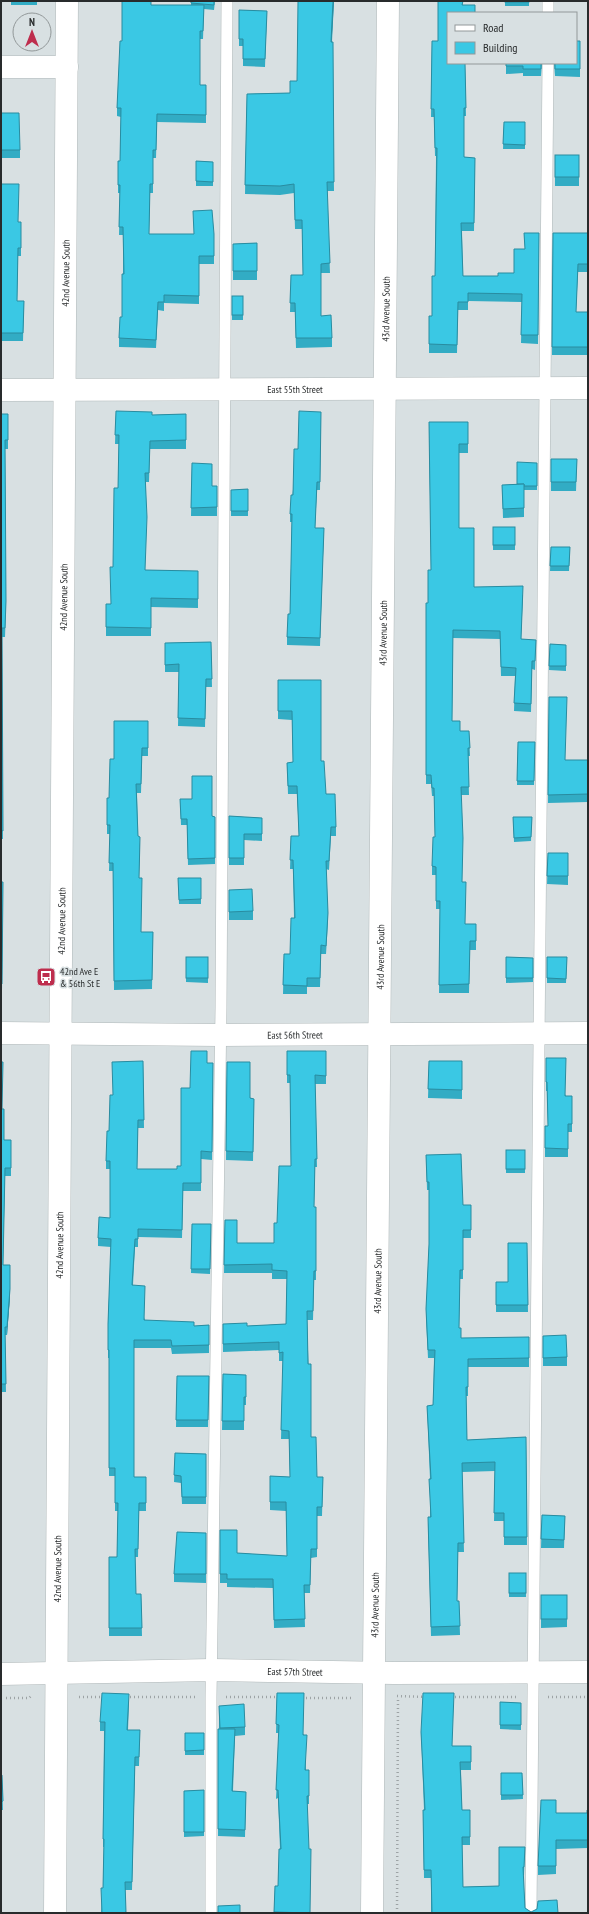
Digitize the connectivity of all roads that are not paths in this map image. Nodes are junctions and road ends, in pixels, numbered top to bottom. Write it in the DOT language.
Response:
graph roads {
  1 [pos="67,1"];
  2 [pos="227,1"];
  3 [pos="388,1"];
  4 [pos="548,1"];
  5 [pos="548,12"];
  6 [pos="548,64"];
  7 [pos="1,67"];
  8 [pos="67,67"];
  9 [pos="544,388"];
  10 [pos="588,388"];
  11 [pos="1,390"];
  12 [pos="66,390"];
  13 [pos="224,390"];
  14 [pos="386,390"];
  15 [pos="588,1032"];
  16 [pos="1,1033"];
  17 [pos="60,1033"];
  18 [pos="539,1033"];
  19 [pos="380,1034"];
  20 [pos="220,1035"];
  21 [pos="212,1670"];
  22 [pos="374,1672"];
  23 [pos="535,1672"];
  24 [pos="588,1672"];
  25 [pos="57,1673"];
  26 [pos="1,1674"];
  27 [pos="55,1913"];
  28 [pos="211,1913"];
  29 [pos="372,1913"];
  30 [pos="532,1913"];
  1 -- 8 [label="street, 42nd Avenue South"];
  2 -- 13 [label="lane"];
  3 -- 14 [label="street, 43rd Avenue South"];
  4 -- 5 [label="lane"];
  6 -- 9 [label="lane"];
  7 -- 8 [label="street"];
  8 -- 12 [label="street, 42nd Avenue South"];
  9 -- 10 [label="street, East 55th Street"];
  9 -- 14 [label="street, East 55th Street"];
  9 -- 18 [label="lane"];
  11 -- 12 [label="street, East 55th Street"];
  12 -- 13 [label="street, East 55th Street"];
  12 -- 17 [label="street, 42nd Avenue South"];
  13 -- 14 [label="street, East 55th Street"];
  13 -- 20 [label="lane"];
  14 -- 19 [label="street, 43rd Avenue South"];
  15 -- 18 [label="street, East 56th Street"];
  16 -- 17 [label="street, East 56th Street"];
  17 -- 20 [label="street, East 56th Street"];
  17 -- 25 [label="street, 42nd Avenue South"];
  18 -- 19 [label="street, East 56th Street"];
  18 -- 23 [label="lane"];
  19 -- 20 [label="street, East 56th Street"];
  19 -- 22 [label="street, 43rd Avenue South"];
  20 -- 21 [label="lane"];
  21 -- 22 [label="street, East 57th Street"];
  21 -- 25 [label="street, East 57th Street"];
  21 -- 28 [label="lane"];
  22 -- 23 [label="street, East 57th Street"];
  22 -- 29 [label="street, 43rd Avenue South"];
  23 -- 24 [label="street, East 57th Street"];
  23 -- 30 [label="lane"];
  25 -- 26 [label="street, East 57th Street"];
  25 -- 27 [label="street, 42nd Avenue South"];
}
